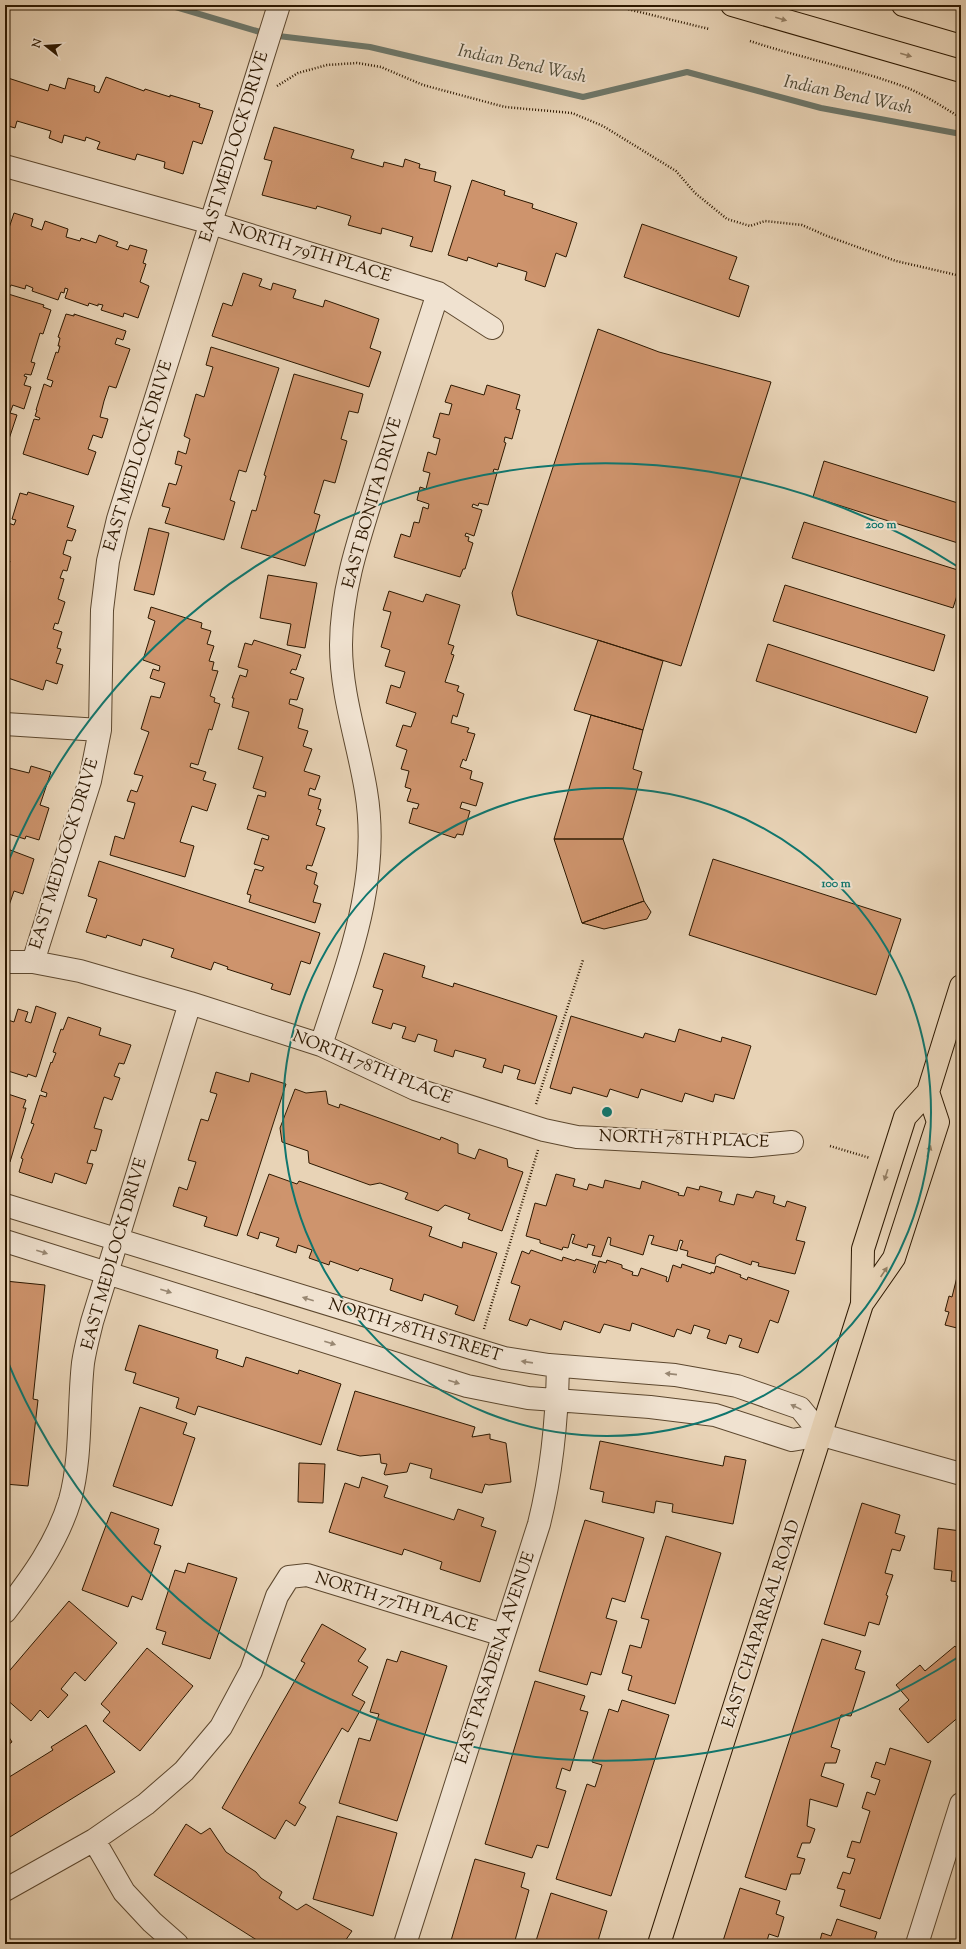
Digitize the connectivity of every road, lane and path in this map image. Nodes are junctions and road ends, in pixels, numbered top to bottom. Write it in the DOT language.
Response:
graph roads {
  1 [pos="279,5"];
  2 [pos="610,5"];
  3 [pos="903,5"];
  4 [pos="740,6"];
  5 [pos="961,22"];
  6 [pos="709,29"];
  7 [pos="750,41"];
  8 [pos="961,71"];
  9 [pos="253,86"];
  10 [pos="961,118"];
  11 [pos="5,166"];
  12 [pos="211,223"];
  13 [pos="961,276"];
  14 [pos="438,293"];
  15 [pos="492,328"];
  16 [pos="5,724"];
  17 [pos="100,730"];
  18 [pos="583,960"];
  19 [pos="5,962"];
  20 [pos="33,962"];
  21 [pos="961,986"];
  22 [pos="190,1003"];
  23 [pos="321,1045"];
  24 [pos="928,1092"];
  25 [pos="536,1128"];
  26 [pos="792,1142"];
  27 [pos="830,1146"];
  28 [pos="868,1158"];
  29 [pos="5,1205"];
  30 [pos="118,1240"];
  31 [pos="5,1241"];
  32 [pos="108,1273"];
  33 [pos="862,1304"];
  34 [pos="483,1330"];
  35 [pos="558,1366"];
  36 [pos="558,1401"];
  37 [pos="822,1435"];
  38 [pos="961,1474"];
  39 [pos="5,1612"];
  40 [pos="502,1635"];
  41 [pos="961,1804"];
  42 [pos="94,1840"];
  43 [pos="5,1890"];
  44 [pos="177,1944"];
  45 [pos="405,1944"];
  46 [pos="659,1944"];
  47 [pos="917,1944"];
  1 -- 9 [label="street, EAST MEDLOCK DRIVE"];
  2 -- 6 [label="path"];
  3 -- 5 [label="main road"];
  4 -- 8 [label="main road, one-way"];
  7 -- 10 [label="path"];
  9 -- 12 [label="street, EAST MEDLOCK DRIVE"];
  9 -- 13 [label="path"];
  11 -- 12 [label="street, NORTH 79TH PLACE"];
  12 -- 14 [label="street, NORTH 79TH PLACE"];
  12 -- 17 [label="street, EAST MEDLOCK DRIVE"];
  14 -- 15 [label="street, NORTH 79TH PLACE"];
  14 -- 23 [label="street, EAST BONITA DRIVE"];
  16 -- 17 [label="street"];
  17 -- 20 [label="street, EAST MEDLOCK DRIVE"];
  18 -- 25 [label="path"];
  19 -- 20 [label="street, NORTH 78TH PLACE"];
  20 -- 22 [label="street, NORTH 78TH PLACE"];
  21 -- 24 [label="main road, EAST CHAPARRAL ROAD"];
  22 -- 23 [label="street, NORTH 78TH PLACE"];
  22 -- 30 [label="street, EAST MEDLOCK DRIVE"];
  23 -- 25 [label="street, NORTH 78TH PLACE"];
  24 -- 33 [label="main road, EAST CHAPARRAL ROAD, one-way"];
  33 -- 24 [label="main road, EAST CHAPARRAL ROAD, one-way"];
  25 -- 26 [label="street, NORTH 78TH PLACE"];
  25 -- 34 [label="path"];
  27 -- 28 [label="path"];
  29 -- 30 [label="street, NORTH 78TH STREET"];
  30 -- 32 [label="street, EAST MEDLOCK DRIVE"];
  35 -- 30 [label="street, NORTH 78TH STREET, one-way"];
  31 -- 32 [label="street, one-way"];
  32 -- 36 [label="street, one-way"];
  32 -- 39 [label="street, EAST MEDLOCK DRIVE"];
  33 -- 37 [label="main road, EAST CHAPARRAL ROAD"];
  35 -- 36 [label="street, EAST PASADENA AVENUE"];
  37 -- 35 [label="street, NORTH 78TH STREET, one-way"];
  36 -- 37 [label="street"];
  36 -- 40 [label="street, EAST PASADENA AVENUE"];
  37 -- 38 [label="street"];
  37 -- 46 [label="main road, EAST CHAPARRAL ROAD"];
  40 -- 42 [label="street, NORTH 77TH PLACE"];
  40 -- 45 [label="street, EAST PASADENA AVENUE"];
  41 -- 47 [label="street"];
  42 -- 43 [label="street"];
  42 -- 44 [label="street"];
}
